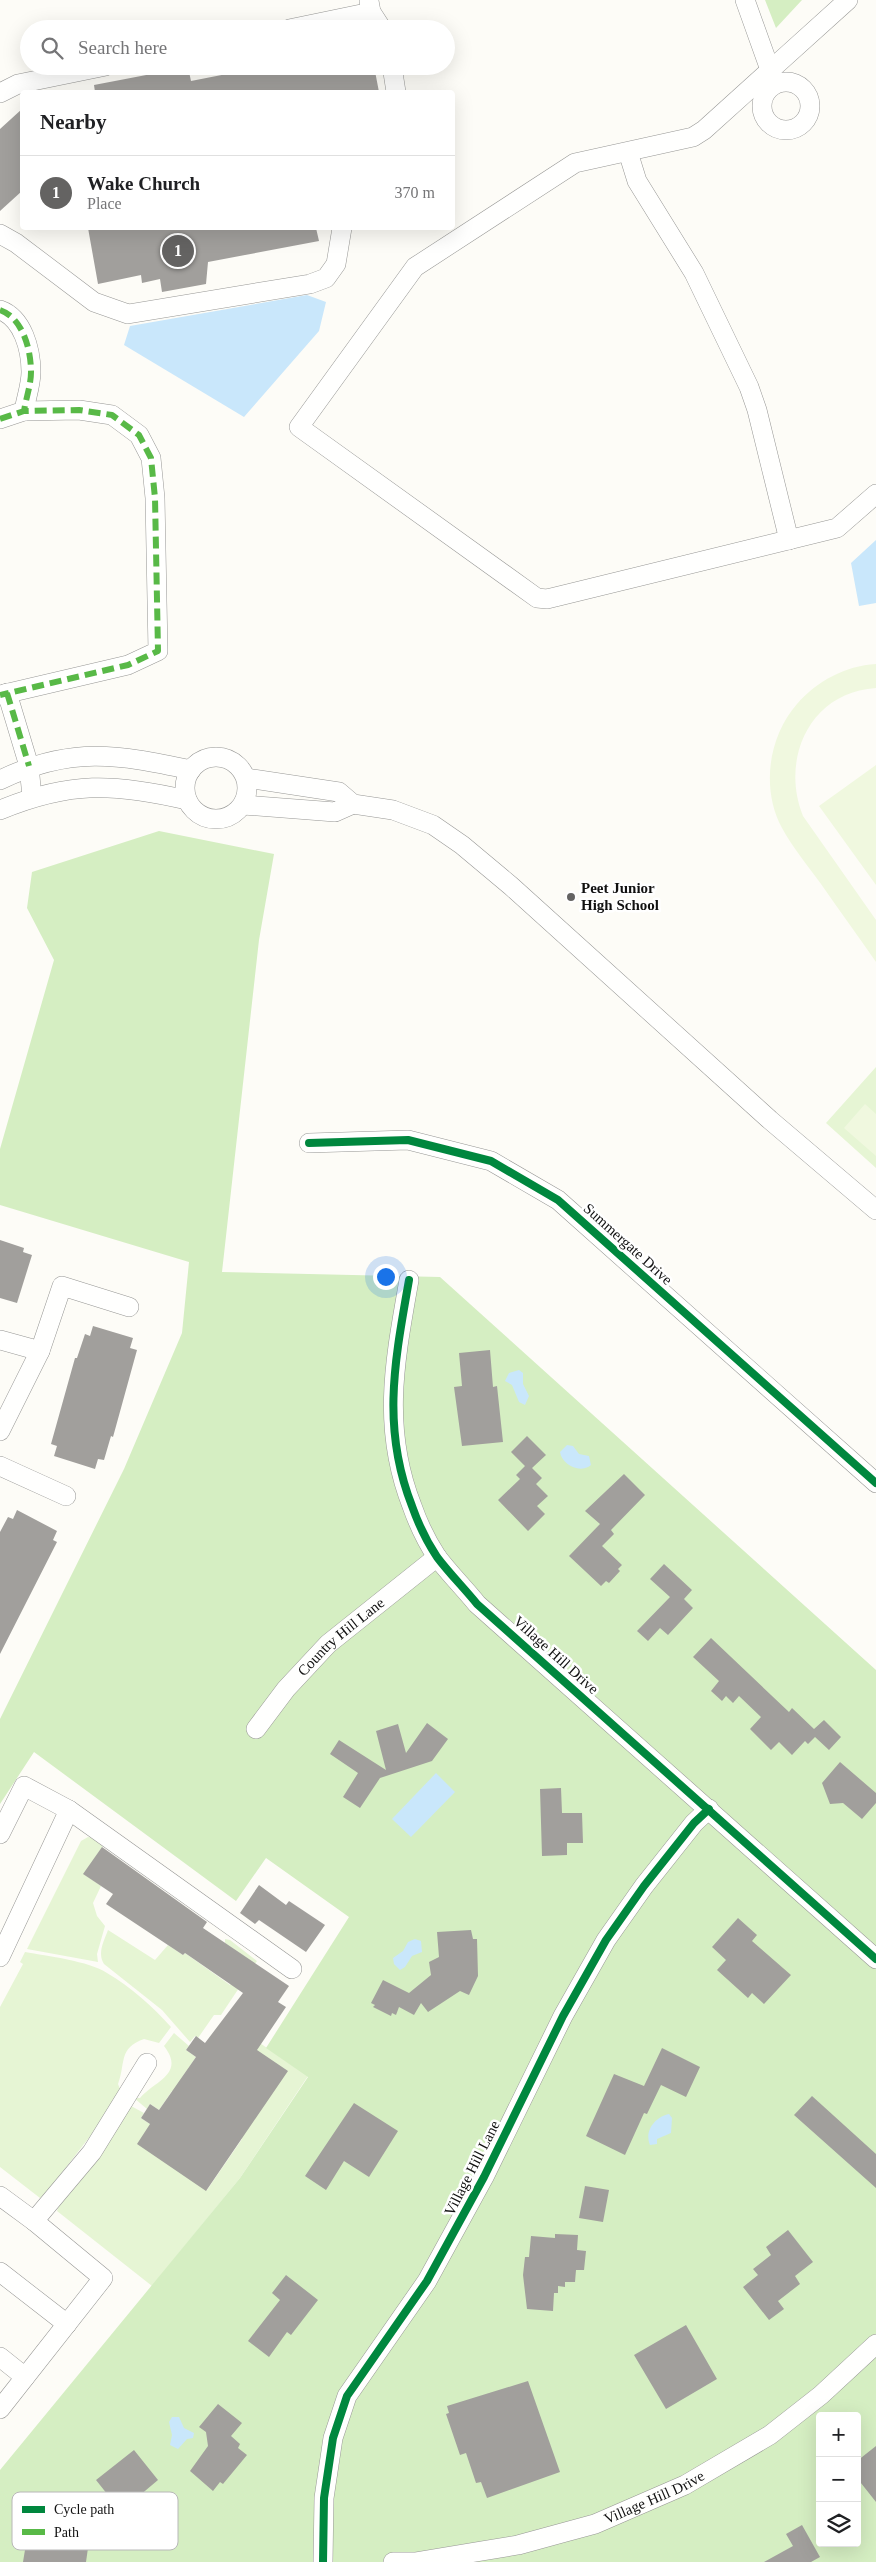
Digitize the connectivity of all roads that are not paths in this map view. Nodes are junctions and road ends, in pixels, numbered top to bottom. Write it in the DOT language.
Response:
graph roads {
  1 [pos="745,0"];
  2 [pos="848,0"];
  3 [pos="370,6"];
  4 [pos="321,20"];
  5 [pos="377,20"];
  6 [pos="62,75"];
  7 [pos="393,75"];
  8 [pos="773,78"];
  9 [pos="396,90"];
  10 [pos="0,93"];
  11 [pos="628,152"];
  12 [pos="342,230"];
  13 [pos="0,234"];
  14 [pos="0,310"];
  15 [pos="24,410"];
  16 [pos="0,419"];
  17 [pos="876,494"];
  18 [pos="789,540"];
  19 [pos="3,694"];
  20 [pos="29,766"];
  21 [pos="191,770"];
  22 [pos="246,778"];
  23 [pos="0,780"];
  24 [pos="32,797"];
  25 [pos="187,800"];
  26 [pos="353,804"];
  27 [pos="243,805"];
  28 [pos="0,810"];
  29 [pos="309,1143"];
  30 [pos="876,1210"];
  31 [pos="409,1280"];
  32 [pos="129,1307"];
  33 [pos="0,1340"];
  34 [pos="40,1351"];
  35 [pos="0,1431"];
  36 [pos="0,1466"];
  37 [pos="876,1483"];
  38 [pos="66,1496"];
  39 [pos="437,1556"];
  40 [pos="256,1729"];
  41 [pos="709,1809"];
  42 [pos="69,1810"];
  43 [pos="0,1834"];
  44 [pos="0,1956"];
  45 [pos="876,1959"];
  46 [pos="292,1969"];
  47 [pos="147,2063"];
  48 [pos="0,2196"];
  49 [pos="34,2221"];
  50 [pos="0,2272"];
  51 [pos="67,2324"];
  52 [pos="876,2344"];
  53 [pos="0,2358"];
  54 [pos="25,2377"];
  55 [pos="0,2409"];
  56 [pos="323,2562"];
  57 [pos="393,2562"];
  1 -- 8 [label="street"];
  2 -- 8 [label="street"];
  3 -- 4 [label="street"];
  3 -- 5 [label="street"];
  6 -- 10 [label="street"];
  7 -- 9 [label="street"];
  8 -- 11 [label="street"];
  11 -- 18 [label="street"];
  11 -- 18 [label="street"];
  12 -- 13 [label="street"];
  14 -- 15 [label="street"];
  15 -- 16 [label="street"];
  15 -- 19 [label="street"];
  17 -- 18 [label="street"];
  19 -- 20 [label="street"];
  20 -- 21 [label="street"];
  20 -- 23 [label="street"];
  20 -- 24 [label="street"];
  21 -- 22 [label="street"];
  21 -- 25 [label="street"];
  22 -- 26 [label="street"];
  22 -- 27 [label="street"];
  24 -- 25 [label="street"];
  24 -- 28 [label="street"];
  25 -- 27 [label="street"];
  26 -- 27 [label="street"];
  26 -- 30 [label="street"];
  29 -- 37 [label="street, Summergate Drive"];
  31 -- 39 [label="street, Village Hill Drive"];
  32 -- 34 [label="street"];
  33 -- 34 [label="street"];
  34 -- 35 [label="street"];
  36 -- 38 [label="street"];
  39 -- 40 [label="street, Country Hill Lane"];
  39 -- 41 [label="street, Village Hill Drive"];
  41 -- 45 [label="street, Village Hill Drive"];
  41 -- 56 [label="street, Village Hill Lane"];
  42 -- 43 [label="street"];
  42 -- 44 [label="street"];
  42 -- 46 [label="street"];
  47 -- 49 [label="street"];
  48 -- 49 [label="street"];
  49 -- 51 [label="street"];
  50 -- 51 [label="street"];
  51 -- 54 [label="street"];
  52 -- 57 [label="street, Village Hill Drive"];
  53 -- 54 [label="street"];
  54 -- 55 [label="street"];
}
